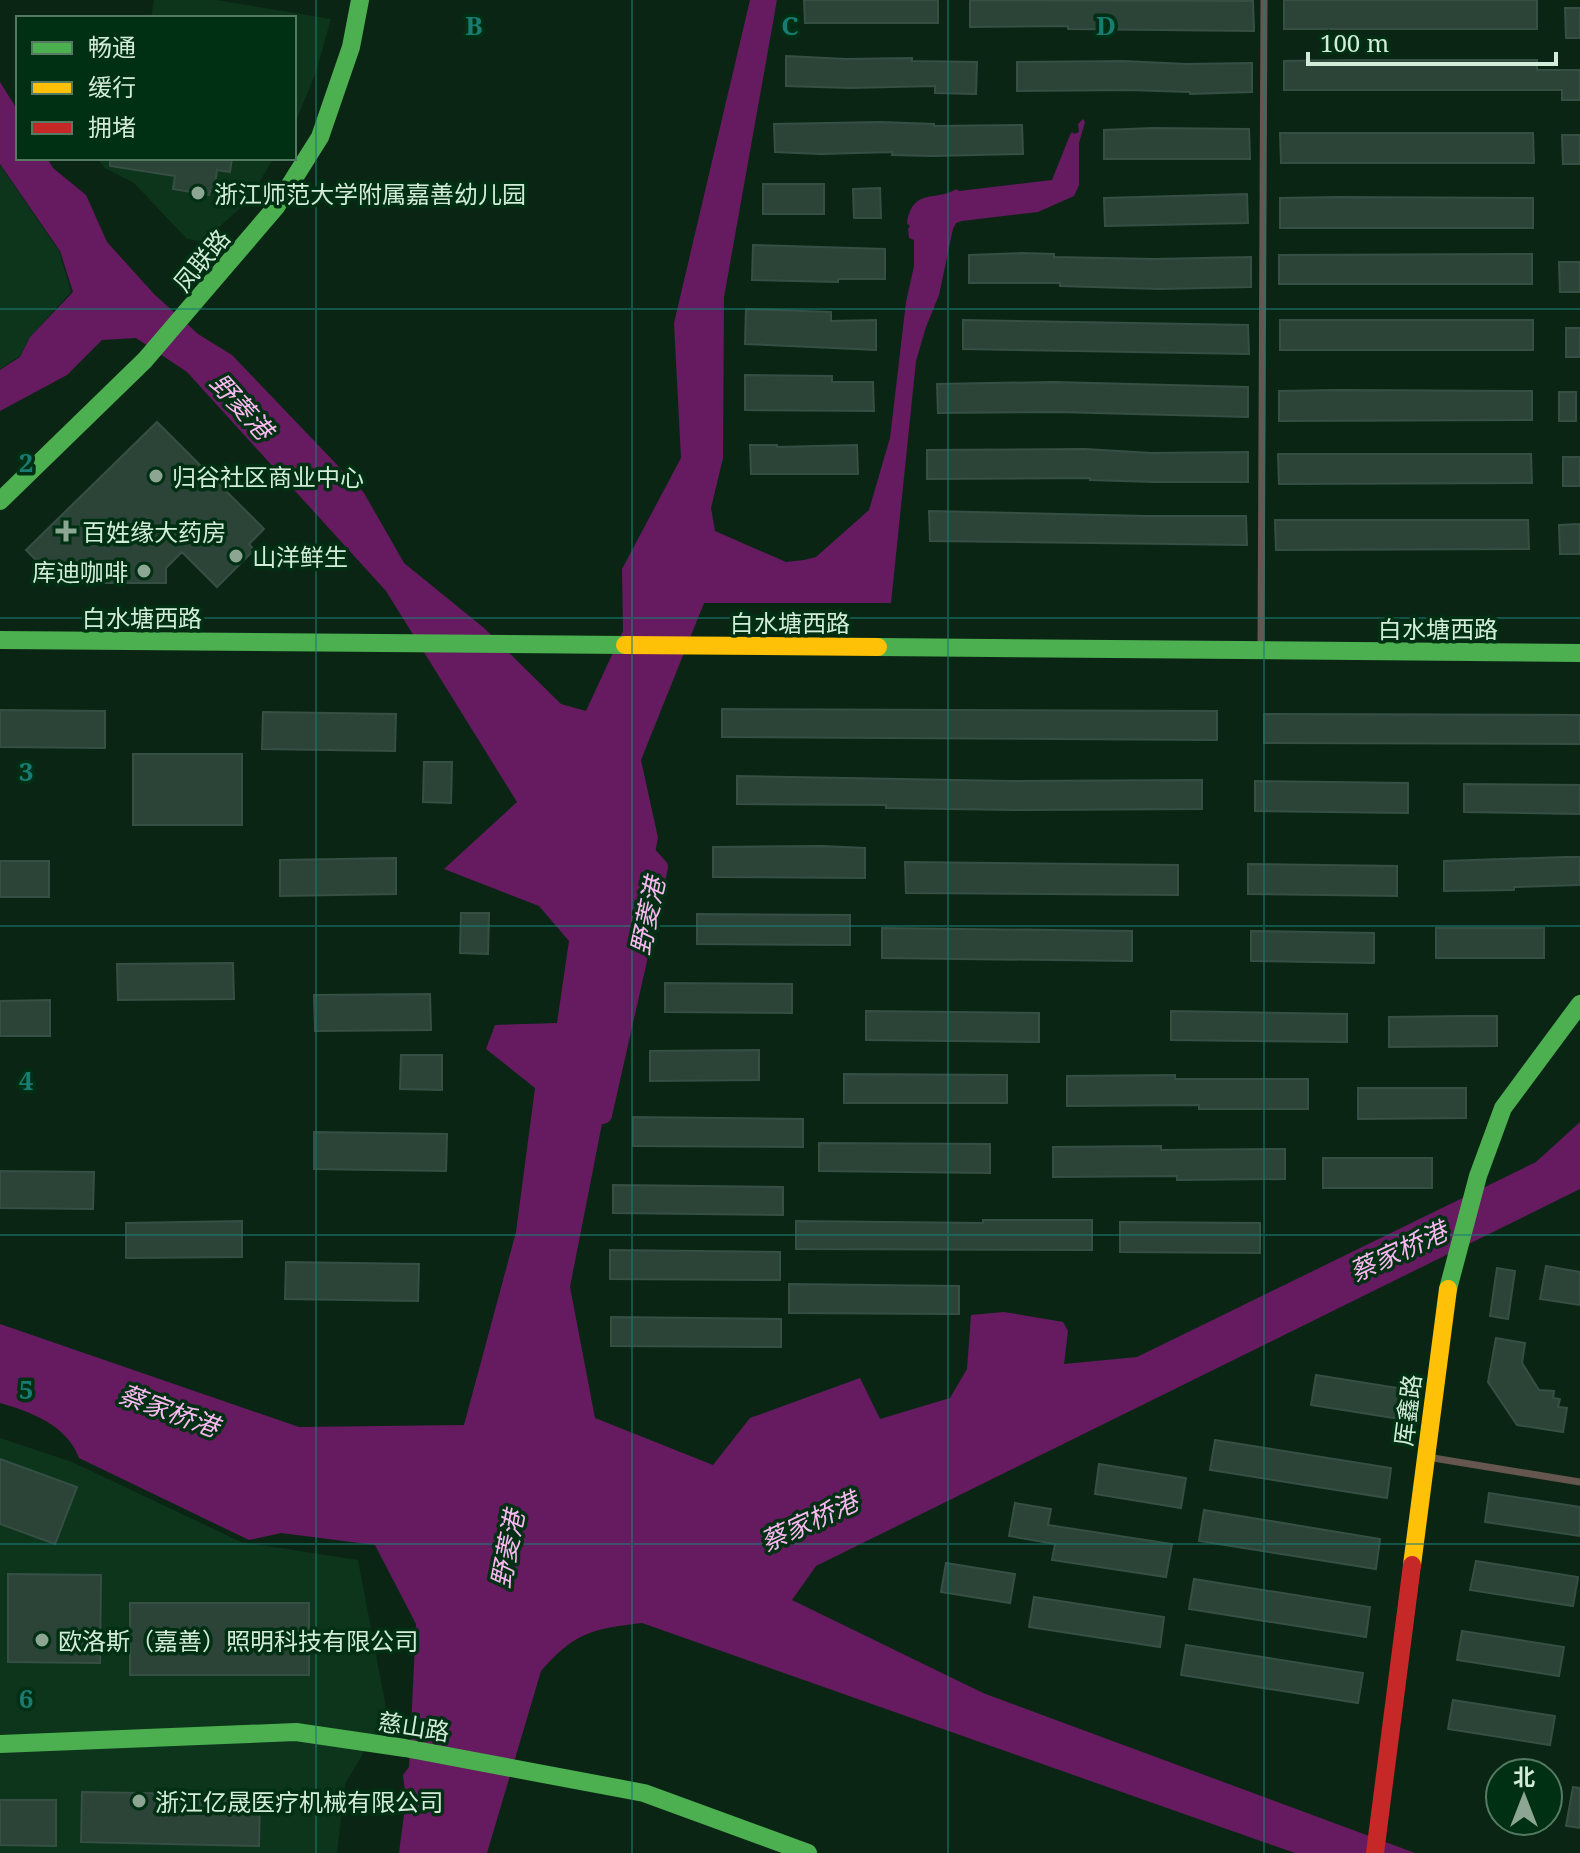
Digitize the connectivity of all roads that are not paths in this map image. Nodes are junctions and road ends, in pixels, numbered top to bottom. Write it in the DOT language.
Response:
graph roads {
  1 [pos="360,0"];
  2 [pos="1264,0"];
  3 [pos="0,501"];
  4 [pos="0,640"];
  5 [pos="1261,650"];
  6 [pos="1580,653"];
  7 [pos="1580,1004"];
  8 [pos="1425,1457"];
  9 [pos="1580,1482"];
  10 [pos="0,1744"];
  11 [pos="808,1853"];
  12 [pos="1375,1853"];
  1 -- 3 [label="street, 凤联路"];
  2 -- 5 [label="lane"];
  4 -- 5 [label="street, 白水塘西路"];
  5 -- 6 [label="street, 白水塘西路"];
  7 -- 8 [label="street, 厍鑫路"];
  8 -- 9 [label="lane"];
  8 -- 12 [label="street, 厍鑫路"];
  10 -- 11 [label="street, 慈山路"];
}
